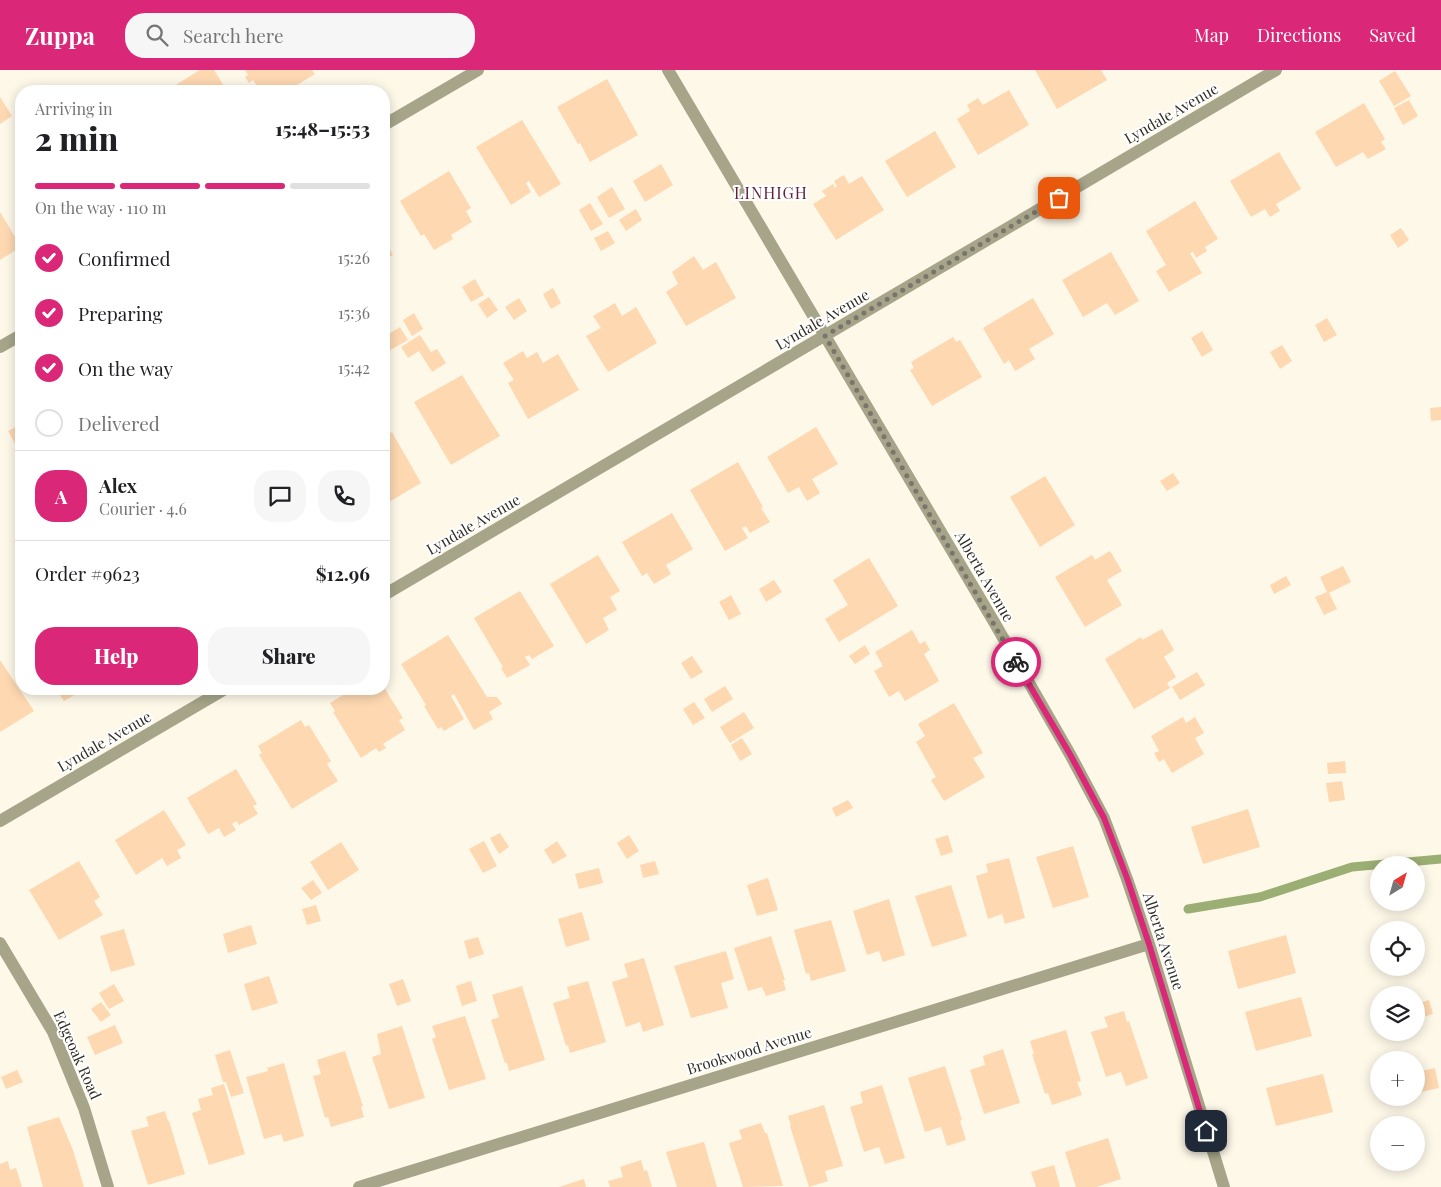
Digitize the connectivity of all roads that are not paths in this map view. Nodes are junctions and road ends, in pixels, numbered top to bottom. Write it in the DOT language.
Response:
graph roads {
  1 [pos="478,70"];
  2 [pos="668,70"];
  3 [pos="1276,70"];
  4 [pos="390,121"];
  5 [pos="825,336"];
  6 [pos="15,339"];
  7 [pos="0,348"];
  8 [pos="390,591"];
  9 [pos="215,695"];
  10 [pos="0,821"];
  11 [pos="0,943"];
  12 [pos="1149,944"];
  13 [pos="108,1187"];
  14 [pos="360,1187"];
  15 [pos="1224,1187"];
  1 -- 4 [label="street"];
  2 -- 5 [label="street, Alberta Avenue"];
  3 -- 5 [label="street, Lyndale Avenue"];
  5 -- 8 [label="street, Lyndale Avenue"];
  5 -- 12 [label="street, Alberta Avenue"];
  6 -- 7 [label="street"];
  9 -- 10 [label="street, Lyndale Avenue"];
  11 -- 13 [label="street, Edgeoak Road"];
  12 -- 14 [label="street, Brookwood Avenue"];
  12 -- 15 [label="street, Alberta Avenue"];
}
